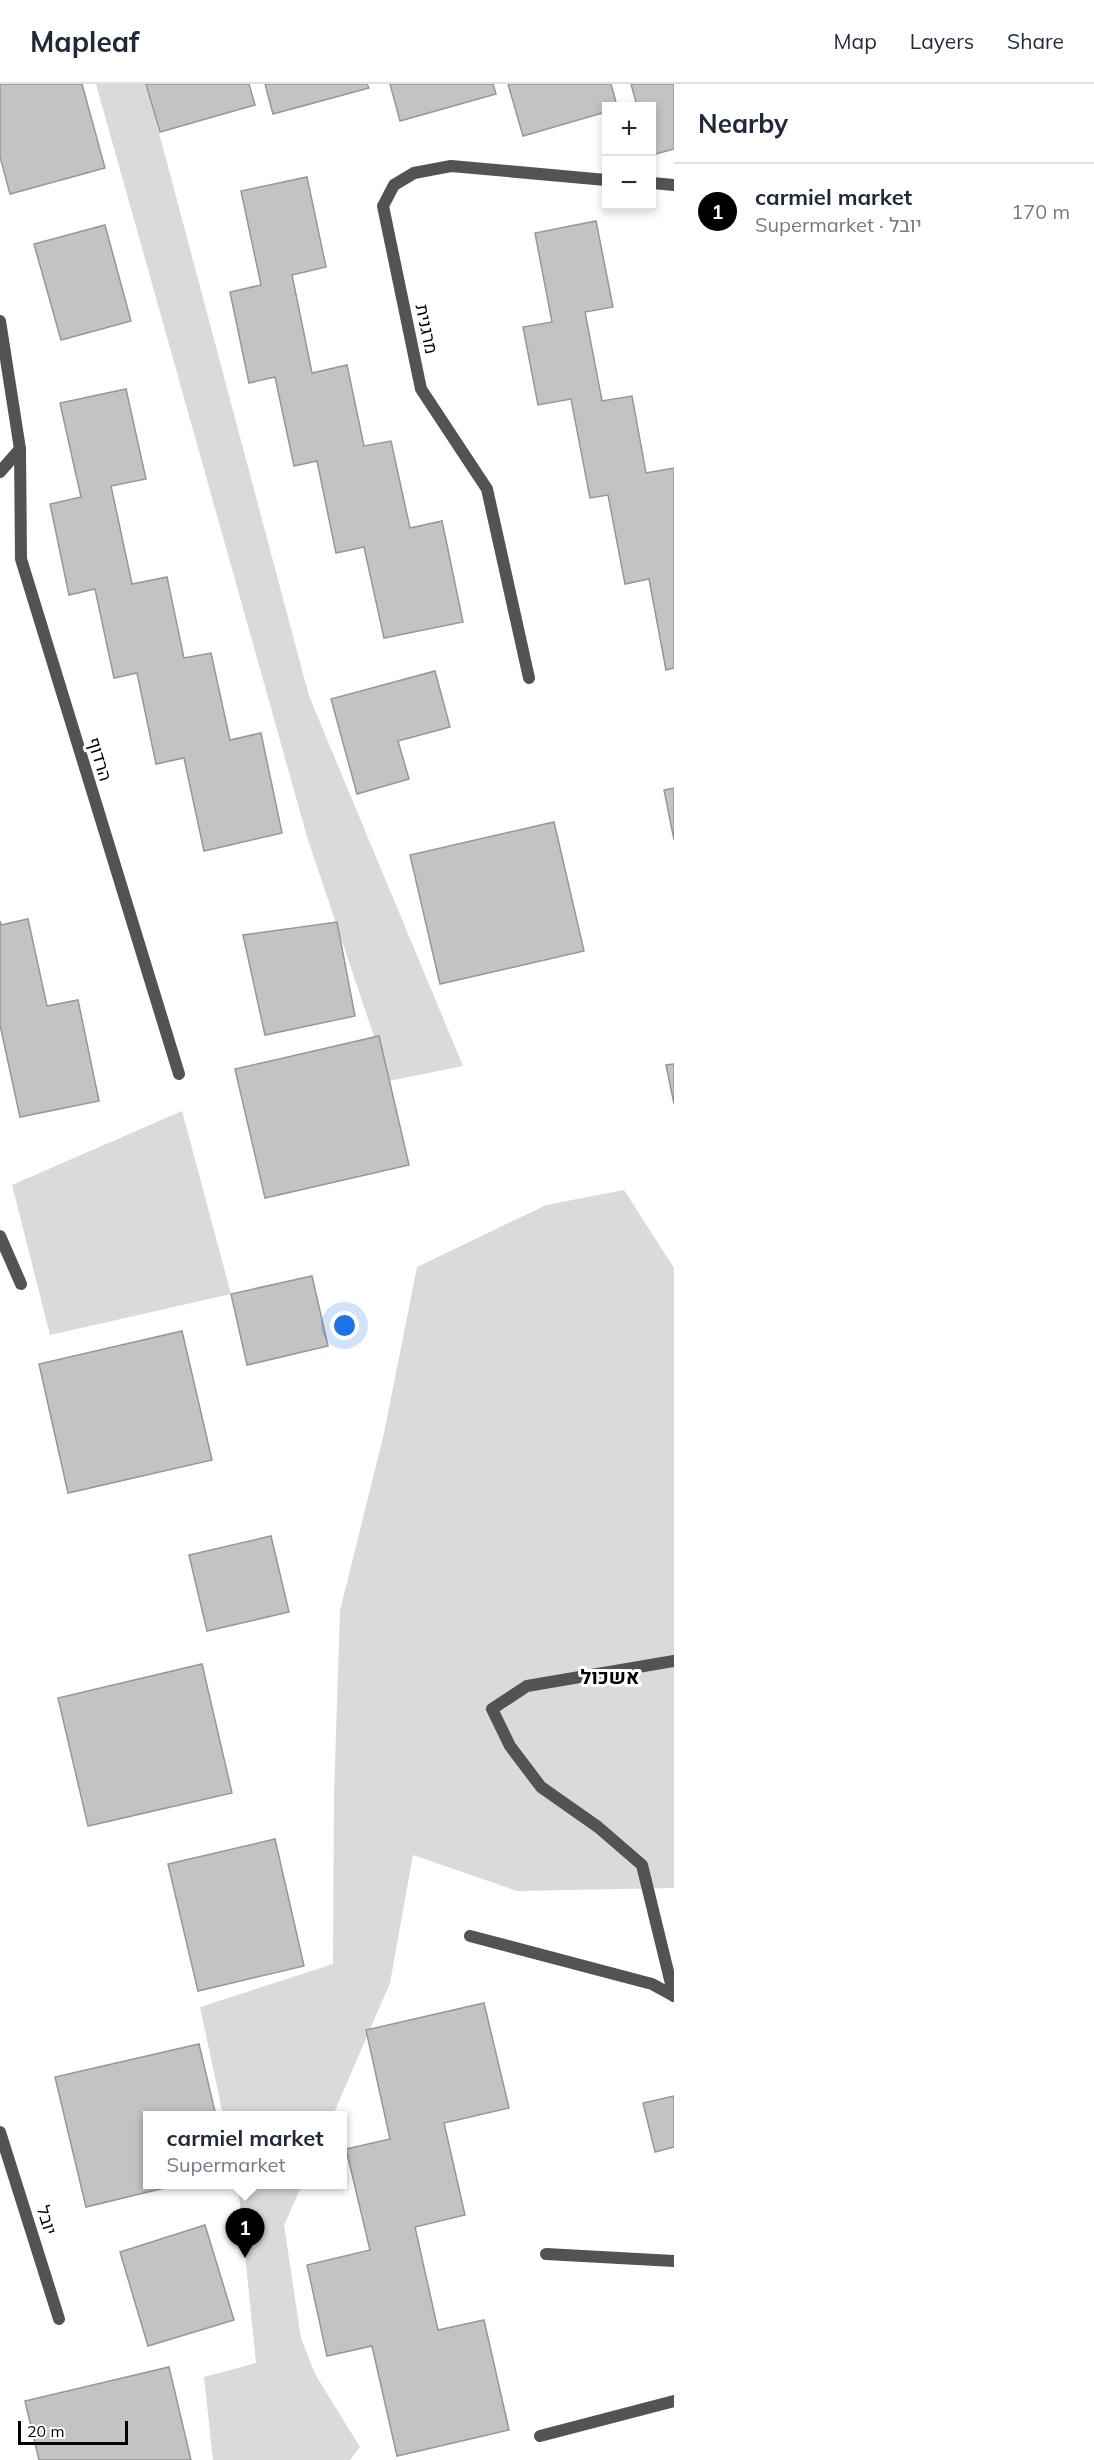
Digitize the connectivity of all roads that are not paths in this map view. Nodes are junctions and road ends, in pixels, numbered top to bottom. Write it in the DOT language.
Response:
graph roads {
  1 [pos="602,180"];
  2 [pos="656,183"];
  3 [pos="674,185"];
  4 [pos="0,321"];
  5 [pos="20,449"];
  6 [pos="0,472"];
  7 [pos="529,678"];
  8 [pos="179,1074"];
  9 [pos="0,1236"];
  10 [pos="21,1284"];
  11 [pos="674,1661"];
  12 [pos="470,1936"];
  13 [pos="674,1996"];
  14 [pos="0,2132"];
  15 [pos="546,2254"];
  16 [pos="674,2261"];
  17 [pos="59,2319"];
  18 [pos="674,2401"];
  19 [pos="540,2436"];
  1 -- 7 [label="street, מרגנית"];
  2 -- 3 [label="street"];
  4 -- 5 [label="street, הרדוף"];
  5 -- 6 [label="street"];
  5 -- 8 [label="street, הרדוף"];
  9 -- 10 [label="street"];
  11 -- 13 [label="street"];
  12 -- 13 [label="street"];
  14 -- 17 [label="street, יובל"];
  15 -- 16 [label="street"];
  18 -- 19 [label="street"];
}
